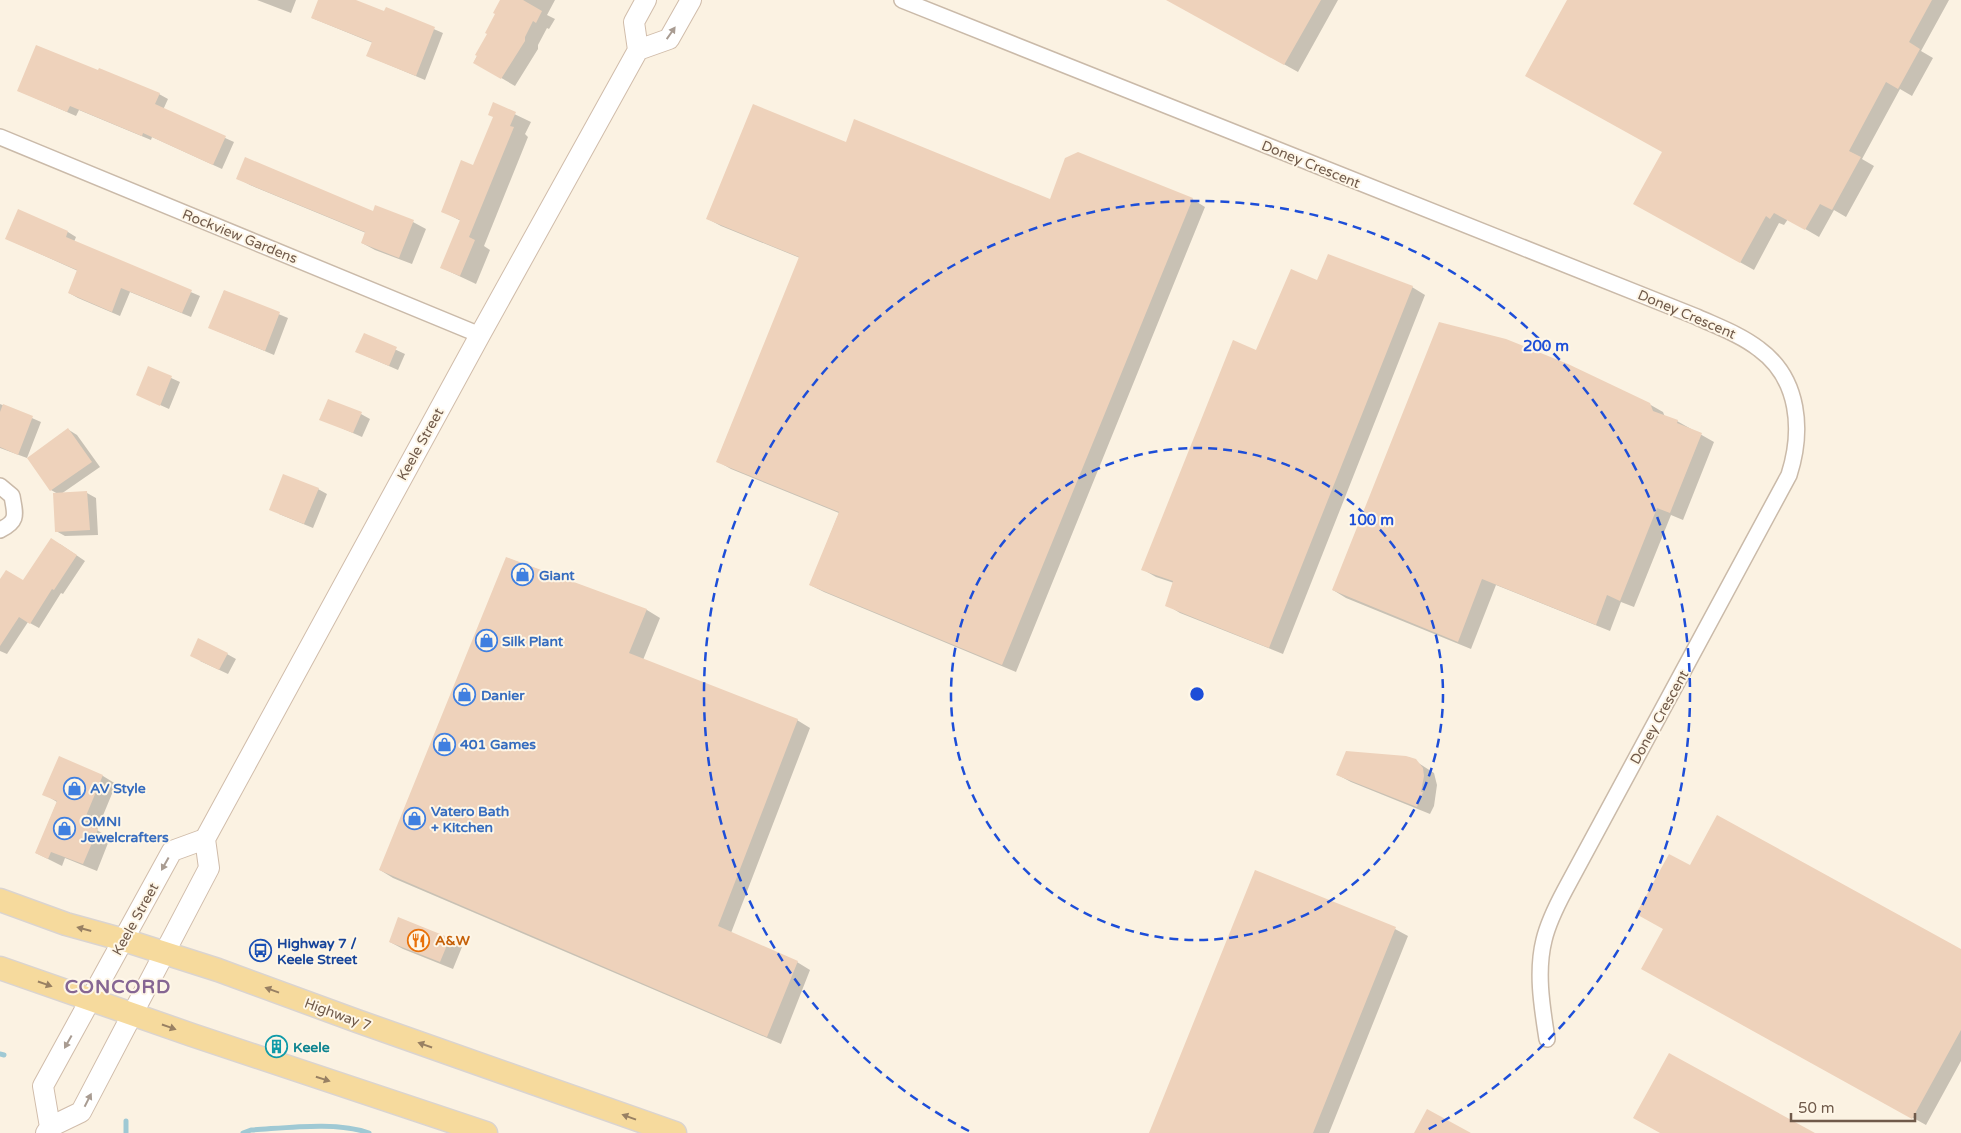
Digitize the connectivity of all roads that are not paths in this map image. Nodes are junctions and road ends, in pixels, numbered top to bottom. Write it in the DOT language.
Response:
graph roads {
  1 [pos="646,0"];
  2 [pos="691,0"];
  3 [pos="902,0"];
  4 [pos="638,50"];
  5 [pos="0,137"];
  6 [pos="480,335"];
  7 [pos="0,486"];
  8 [pos="0,530"];
  9 [pos="205,839"];
  10 [pos="0,900"];
  11 [pos="124,940"];
  12 [pos="164,954"];
  13 [pos="0,968"];
  14 [pos="90,999"];
  15 [pos="132,1014"];
  16 [pos="1547,1039"];
  17 [pos="48,1130"];
  18 [pos="486,1133"];
  19 [pos="675,1133"];
  1 -- 4 [label="main road"];
  4 -- 2 [label="main road, one-way"];
  3 -- 16 [label="street, Doney Crescent"];
  4 -- 6 [label="main road, Keele Street"];
  5 -- 6 [label="street, Rockview Gardens"];
  6 -- 9 [label="main road, Keele Street"];
  7 -- 8 [label="street"];
  9 -- 11 [label="main road, Keele Street, one-way"];
  9 -- 12 [label="main road, Keele Street"];
  11 -- 10 [label="main road, Highway 7, one-way"];
  11 -- 12 [label="main road, Highway 7"];
  11 -- 14 [label="main road, Keele Street"];
  12 -- 15 [label="main road, Keele Street"];
  19 -- 12 [label="main road, Highway 7, one-way"];
  13 -- 14 [label="main road, one-way"];
  14 -- 15 [label="main road"];
  14 -- 17 [label="main road, Keele Street, one-way"];
  17 -- 15 [label="main road, Keele Street, one-way"];
  15 -- 18 [label="main road, one-way"];
}
